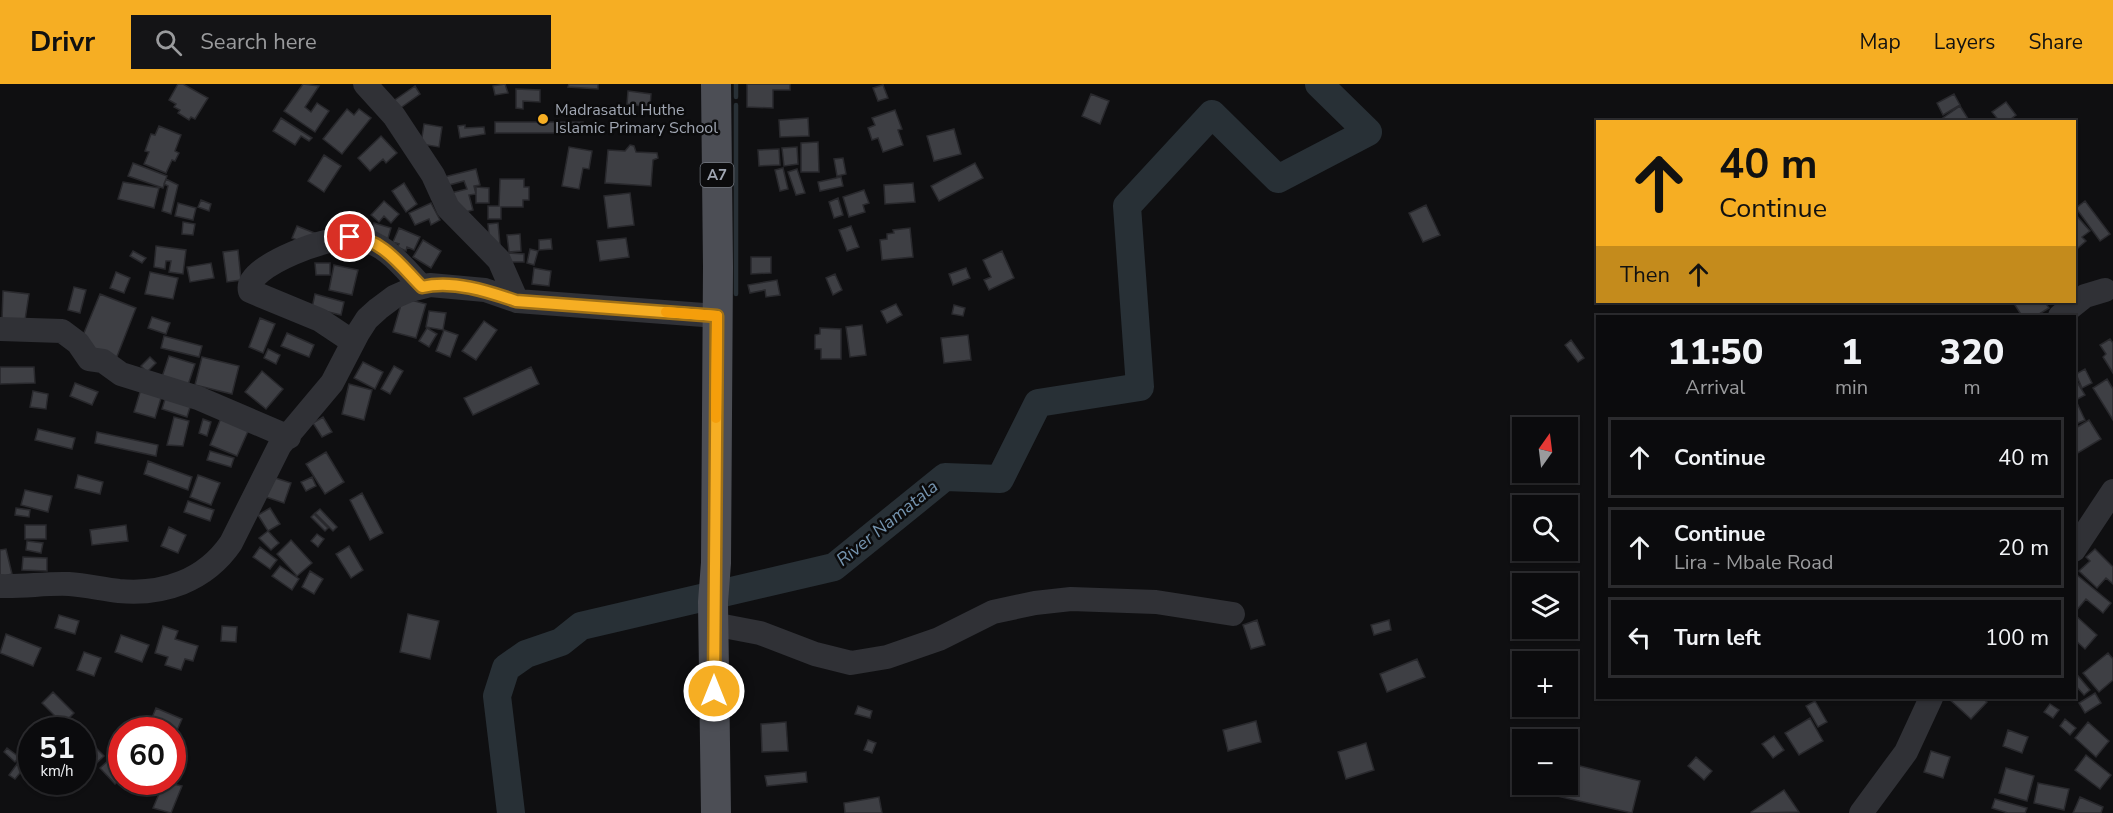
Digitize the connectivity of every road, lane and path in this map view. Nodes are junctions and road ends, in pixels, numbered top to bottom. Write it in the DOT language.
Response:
graph roads {
  1 [pos="365,84"];
  2 [pos="716,84"];
  3 [pos="422,287"];
  4 [pos="2105,290"];
  5 [pos="516,301"];
  6 [pos="2061,315"];
  7 [pos="717,316"];
  8 [pos="0,329"];
  9 [pos="353,342"];
  10 [pos="289,437"];
  11 [pos="2113,490"];
  12 [pos="2076,547"];
  13 [pos="0,586"];
  14 [pos="713,613"];
  15 [pos="1233,614"];
  16 [pos="1931,699"];
  17 [pos="716,813"];
  18 [pos="1861,813"];
  1 -- 5 [label="street"];
  2 -- 7 [label="main road, A7"];
  3 -- 5 [label="street"];
  3 -- 9 [label="street"];
  3 -- 9 [label="street"];
  4 -- 6 [label="street"];
  5 -- 7 [label="street"];
  7 -- 14 [label="main road, A7"];
  8 -- 10 [label="street"];
  9 -- 10 [label="street"];
  10 -- 13 [label="street"];
  11 -- 12 [label="street"];
  14 -- 15 [label="street"];
  14 -- 17 [label="main road, A7"];
  16 -- 18 [label="street"];
}
